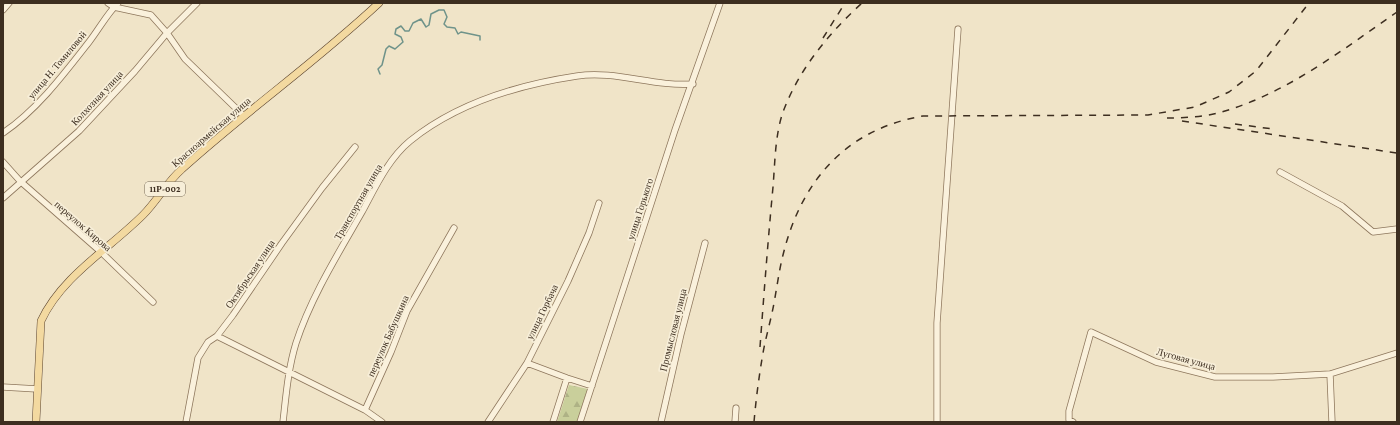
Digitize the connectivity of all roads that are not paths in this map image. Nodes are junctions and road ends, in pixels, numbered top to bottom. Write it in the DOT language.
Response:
graph roads {
  1 [pos="8,3"];
  2 [pos="108,3"];
  3 [pos="197,3"];
  4 [pos="379,3"];
  5 [pos="720,3"];
  6 [pos="116,5"];
  7 [pos="3,10"];
  8 [pos="958,29"];
  9 [pos="167,33"];
  10 [pos="692,84"];
  11 [pos="244,116"];
  12 [pos="3,133"];
  13 [pos="355,147"];
  14 [pos="3,162"];
  15 [pos="1280,172"];
  16 [pos="20,181"];
  17 [pos="3,198"];
  18 [pos="599,203"];
  19 [pos="454,228"];
  20 [pos="1397,229"];
  21 [pos="705,243"];
  22 [pos="100,252"];
  23 [pos="153,302"];
  24 [pos="217,336"];
  25 [pos="1397,353"];
  26 [pos="528,363"];
  27 [pos="289,373"];
  28 [pos="1330,374"];
  29 [pos="567,378"];
  30 [pos="592,386"];
  31 [pos="3,387"];
  32 [pos="37,389"];
  33 [pos="736,408"];
  34 [pos="365,410"];
  35 [pos="36,422"];
  36 [pos="186,422"];
  37 [pos="283,422"];
  38 [pos="382,422"];
  39 [pos="488,422"];
  40 [pos="553,422"];
  41 [pos="580,422"];
  42 [pos="661,422"];
  43 [pos="735,422"];
  44 [pos="937,422"];
  45 [pos="1073,422"];
  46 [pos="1332,422"];
  1 -- 7 [label="street"];
  2 -- 6 [label="street"];
  3 -- 9 [label="street, Колхозная улица"];
  4 -- 11 [label="main road, Красноармейская улица / 11Р-002"];
  5 -- 10 [label="street, улица Горького"];
  6 -- 9 [label="street"];
  6 -- 12 [label="street, улица Н. Томиловой"];
  8 -- 44 [label="street"];
  9 -- 11 [label="street"];
  9 -- 16 [label="street, Колхозная улица"];
  10 -- 27 [label="street, Транспортная улица"];
  10 -- 30 [label="street, улица Горького"];
  11 -- 22 [label="main road, Красноармейская улица / 11Р-002"];
  13 -- 24 [label="street, Октябрьская улица"];
  14 -- 16 [label="street, переулок Кирова"];
  15 -- 20 [label="street"];
  16 -- 17 [label="street, Колхозная улица"];
  16 -- 22 [label="street, переулок Кирова"];
  18 -- 26 [label="street, улица Горбача"];
  19 -- 34 [label="street, переулок Бабушкина"];
  21 -- 42 [label="street, Промысловая улица"];
  22 -- 23 [label="street, переулок Кирова"];
  22 -- 32 [label="main road, Красноармейская улица / 11Р-002"];
  24 -- 27 [label="street"];
  24 -- 36 [label="street, Октябрьская улица"];
  25 -- 28 [label="street, Луговая улица"];
  26 -- 29 [label="street"];
  26 -- 39 [label="street, улица Горбача"];
  27 -- 34 [label="street"];
  27 -- 37 [label="street, Транспортная улица"];
  28 -- 45 [label="street, Луговая улица"];
  28 -- 46 [label="street"];
  29 -- 30 [label="street"];
  29 -- 40 [label="street"];
  30 -- 41 [label="street, улица Горького"];
  31 -- 32 [label="street"];
  32 -- 35 [label="main road, Красноармейская улица / 11Р-002"];
  33 -- 43 [label="street"];
  34 -- 38 [label="street"];
}
